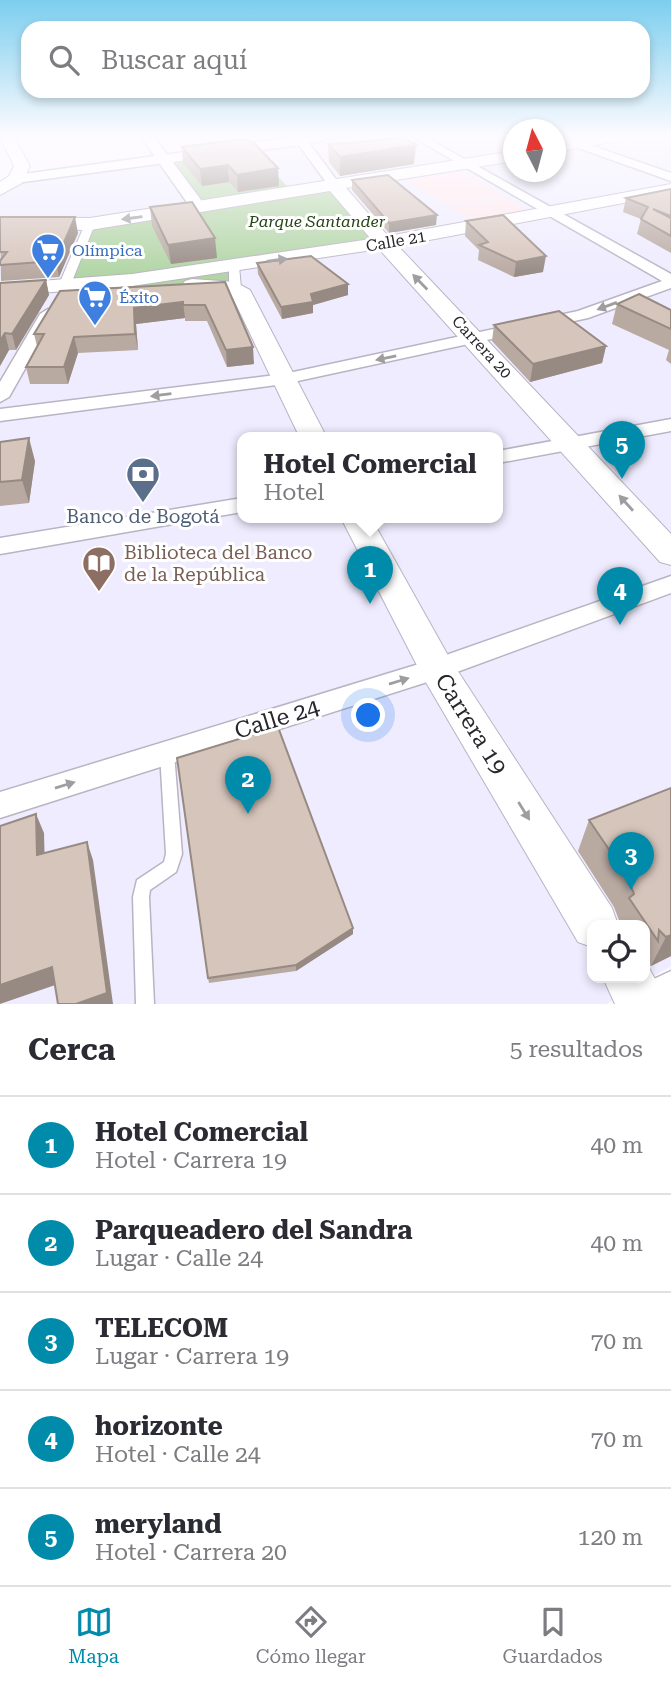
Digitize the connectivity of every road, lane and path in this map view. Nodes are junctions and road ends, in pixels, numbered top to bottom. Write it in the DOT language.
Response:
graph roads {
  1 [pos="182,184"];
  2 [pos="348,184"];
  3 [pos="497,184"];
  4 [pos="335,186"];
  5 [pos="671,189"];
  6 [pos="199,208"];
  7 [pos="549,213"];
  8 [pos="0,223"];
  9 [pos="90,224"];
  10 [pos="384,244"];
  11 [pos="234,277"];
  12 [pos="671,281"];
  13 [pos="63,289"];
  14 [pos="0,290"];
  15 [pos="474,339"];
  16 [pos="284,379"];
  17 [pos="0,397"];
  18 [pos="0,415"];
  19 [pos="671,425"];
  20 [pos="311,432"];
  21 [pos="571,442"];
  22 [pos="503,456"];
  23 [pos="237,506"];
  24 [pos="359,523"];
  25 [pos="0,546"];
  26 [pos="671,554"];
  27 [pos="671,584"];
  28 [pos="437,669"];
  29 [pos="167,753"];
  30 [pos="0,805"];
  31 [pos="592,920"];
  32 [pos="145,1004"];
  1 -- 6 [label="street"];
  2 -- 4 [label="main road"];
  3 -- 7 [label="street"];
  4 -- 6 [label="main road"];
  4 -- 10 [label="main road, Carrera 20"];
  5 -- 7 [label="main road, Calle 21"];
  6 -- 9 [label="main road, one-way"];
  7 -- 10 [label="main road, Calle 21"];
  7 -- 12 [label="street"];
  8 -- 9 [label="main road"];
  9 -- 13 [label="street"];
  11 -- 10 [label="main road, Calle 21, one-way"];
  15 -- 10 [label="main road, Carrera 20, one-way"];
  11 -- 13 [label="main road, Calle 21"];
  11 -- 16 [label="main road"];
  12 -- 15 [label="street, one-way"];
  13 -- 14 [label="main road, Calle 21"];
  13 -- 17 [label="street"];
  15 -- 16 [label="street, one-way"];
  15 -- 21 [label="main road, Carrera 20"];
  16 -- 18 [label="street, one-way"];
  16 -- 20 [label="main road"];
  19 -- 21 [label="street"];
  21 -- 22 [label="street"];
  26 -- 21 [label="main road, Carrera 20, one-way"];
  23 -- 25 [label="street"];
  24 -- 28 [label="main road, Carrera 19"];
  27 -- 28 [label="street, Calle 24"];
  29 -- 28 [label="street, Calle 24, one-way"];
  28 -- 31 [label="main road, Carrera 19, one-way"];
  30 -- 29 [label="street, Calle 24, one-way"];
  29 -- 32 [label="lane"];
}
